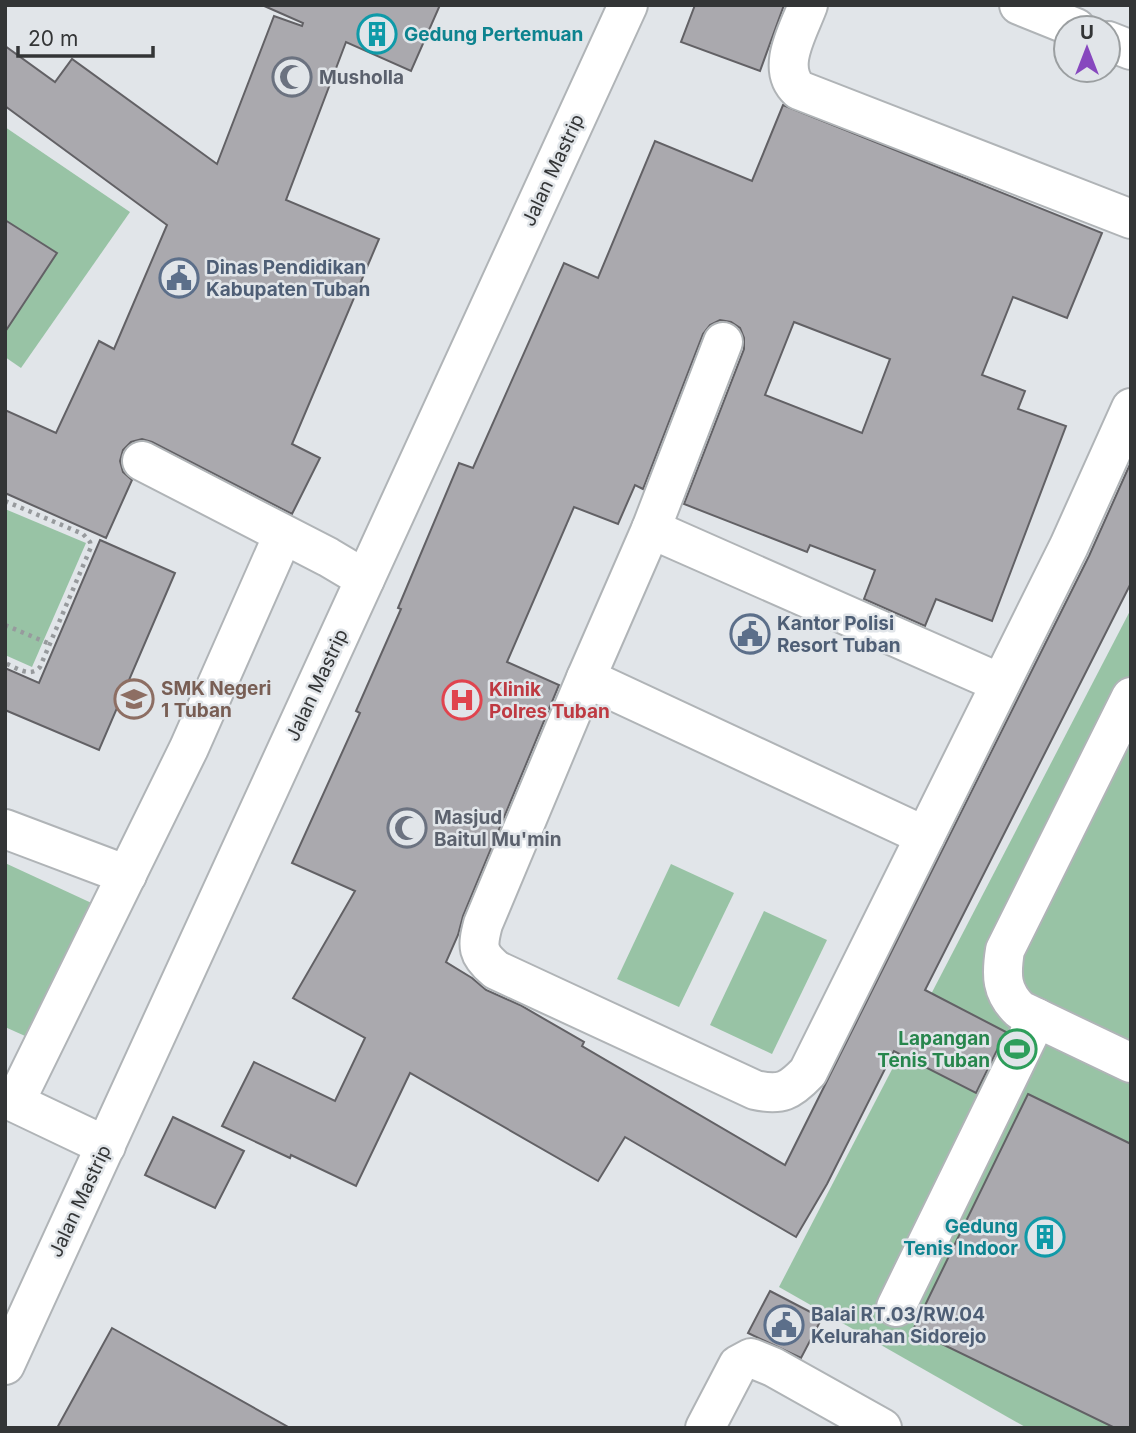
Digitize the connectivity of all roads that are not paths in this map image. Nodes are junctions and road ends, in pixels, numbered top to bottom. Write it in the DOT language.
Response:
graph roads {
  1 [pos="628,5"];
  2 [pos="808,5"];
  3 [pos="1019,5"];
  4 [pos="1052,18"];
  5 [pos="1131,219"];
  6 [pos="723,342"];
  7 [pos="1131,408"];
  8 [pos="142,461"];
  9 [pos="651,529"];
  10 [pos="283,535"];
  11 [pos="365,579"];
  12 [pos="586,678"];
  13 [pos="1000,683"];
  14 [pos="1131,697"];
  15 [pos="5,829"];
  16 [pos="925,836"];
  17 [pos="127,875"];
  18 [pos="1037,1018"];
  19 [pos="1131,1063"];
  20 [pos="10,1100"];
  21 [pos="106,1146"];
  22 [pos="896,1307"];
  23 [pos="5,1365"];
  24 [pos="705,1428"];
  25 [pos="883,1428"];
  1 -- 11 [label="street, Jalan Mastrip"];
  2 -- 5 [label="street"];
  3 -- 4 [label="street"];
  6 -- 9 [label="street"];
  7 -- 13 [label="street"];
  8 -- 10 [label="street"];
  9 -- 12 [label="street"];
  9 -- 13 [label="street"];
  10 -- 11 [label="street"];
  10 -- 17 [label="street"];
  11 -- 21 [label="street, Jalan Mastrip"];
  12 -- 16 [label="street"];
  12 -- 16 [label="street"];
  13 -- 16 [label="street"];
  14 -- 18 [label="street"];
  15 -- 17 [label="street"];
  17 -- 20 [label="street"];
  18 -- 19 [label="street"];
  18 -- 22 [label="street"];
  20 -- 21 [label="street"];
  21 -- 23 [label="street, Jalan Mastrip"];
  24 -- 25 [label="street"];
}
